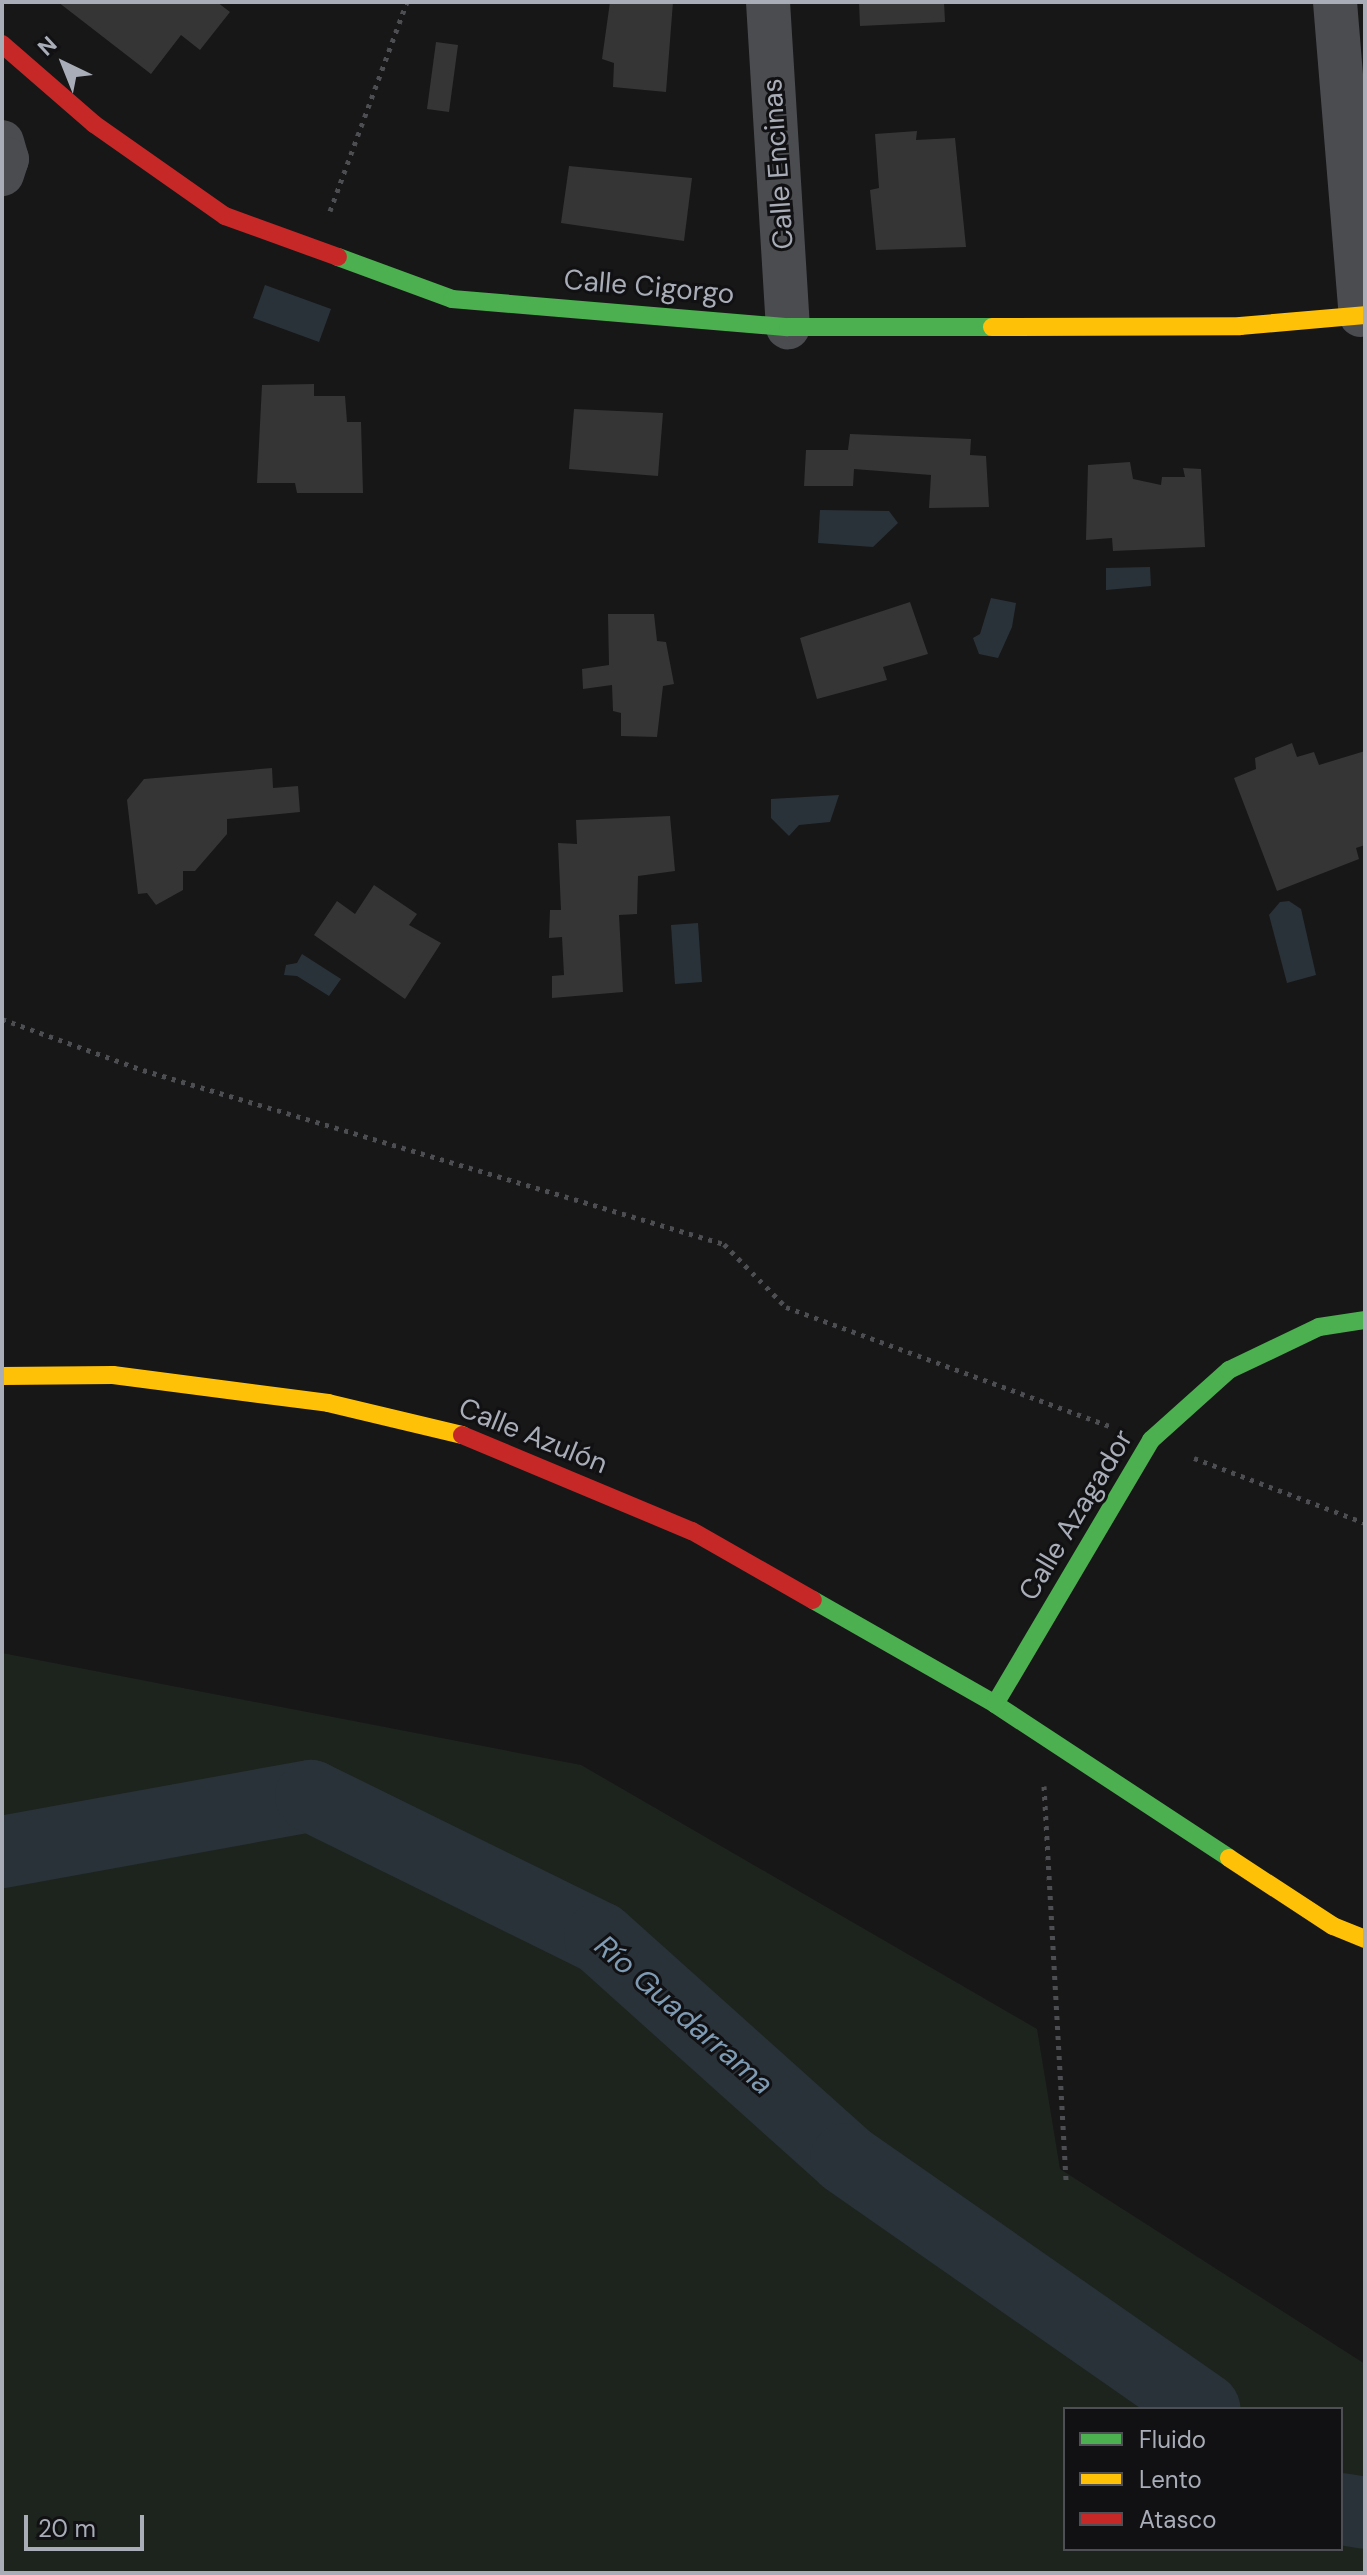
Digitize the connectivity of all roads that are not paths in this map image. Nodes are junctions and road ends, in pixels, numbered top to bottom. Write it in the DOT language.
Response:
graph roads {
  1 [pos="768,2"];
  2 [pos="1335,2"];
  3 [pos="2,44"];
  4 [pos="2,142"];
  5 [pos="2,174"];
  6 [pos="1363,315"];
  7 [pos="788,327"];
  8 [pos="1365,1320"];
  9 [pos="2,1376"];
  10 [pos="995,1704"];
  11 [pos="1365,1939"];
  1 -- 7 [label="street, Calle Encinas"];
  2 -- 6 [label="street"];
  3 -- 7 [label="street, Calle Cigorgo"];
  4 -- 5 [label="street"];
  6 -- 7 [label="street, Calle Cigorgo"];
  8 -- 10 [label="street, Calle Azagador"];
  9 -- 10 [label="street, Calle Azulón"];
  10 -- 11 [label="street"];
}
